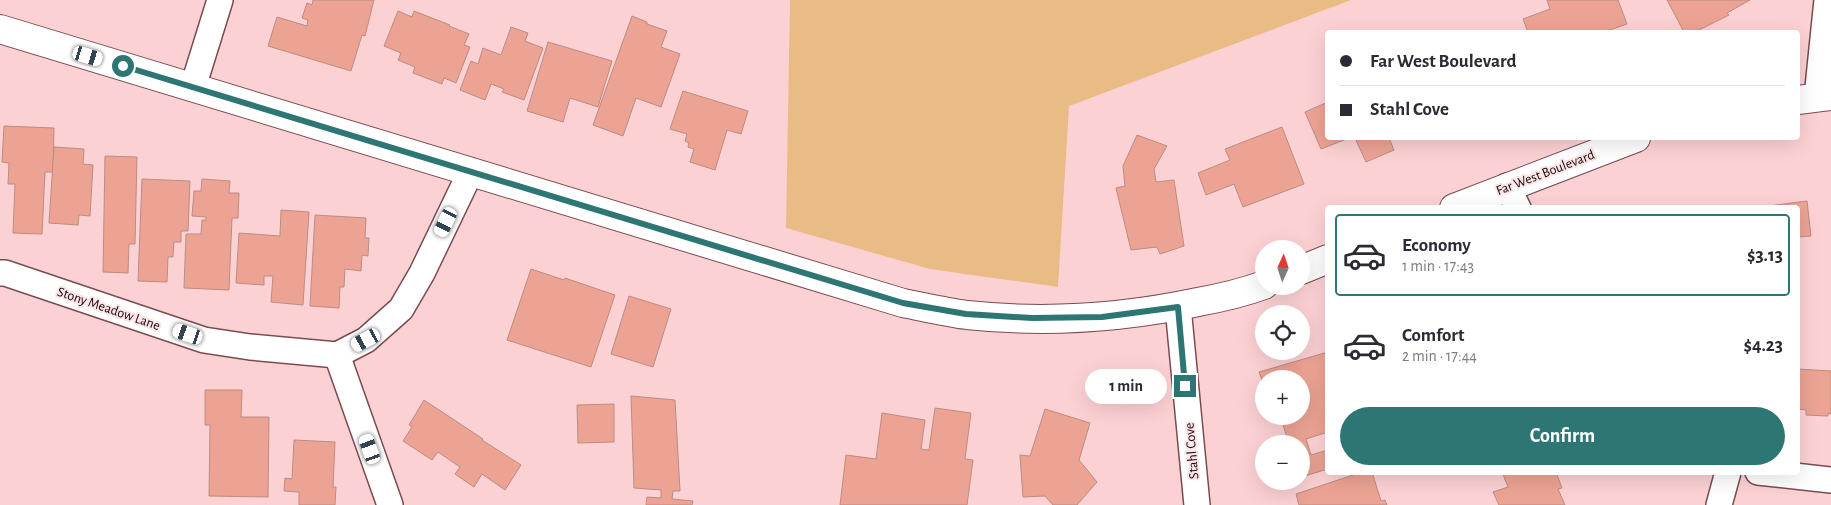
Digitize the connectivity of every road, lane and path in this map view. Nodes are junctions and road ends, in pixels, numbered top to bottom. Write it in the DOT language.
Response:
graph roads {
  1 [pos="220,0"];
  2 [pos="1827,0"];
  3 [pos="0,29"];
  4 [pos="193,87"];
  5 [pos="1815,98"];
  6 [pos="1632,140"];
  7 [pos="471,172"];
  8 [pos="1512,197"];
  9 [pos="1470,205"];
  10 [pos="1325,260"];
  11 [pos="1310,266"];
  12 [pos="0,273"];
  13 [pos="1255,288"];
  14 [pos="1178,307"];
  15 [pos="337,355"];
  16 [pos="1727,475"];
  17 [pos="1785,475"];
  18 [pos="1831,480"];
  19 [pos="390,505"];
  20 [pos="1197,505"];
  21 [pos="1719,505"];
  1 -- 4 [label="street"];
  2 -- 5 [label="street"];
  3 -- 4 [label="street"];
  4 -- 7 [label="street"];
  6 -- 8 [label="street, Far West Boulevard"];
  7 -- 14 [label="street"];
  7 -- 15 [label="street"];
  8 -- 9 [label="street, Far West Boulevard"];
  10 -- 11 [label="street"];
  12 -- 15 [label="street, Stony Meadow Lane"];
  13 -- 14 [label="street"];
  14 -- 20 [label="street, Stahl Cove"];
  15 -- 19 [label="street"];
  16 -- 21 [label="street"];
  17 -- 18 [label="street"];
}
